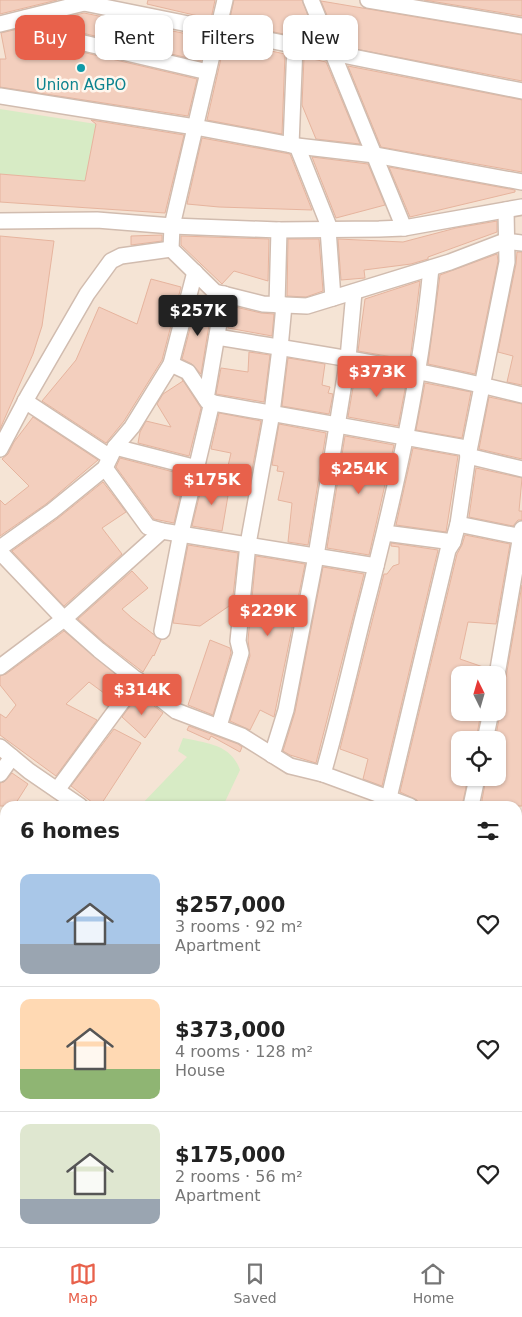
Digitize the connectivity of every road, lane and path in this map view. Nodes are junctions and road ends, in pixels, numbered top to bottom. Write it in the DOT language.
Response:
graph roads {
  1 [pos="225,0"];
  2 [pos="311,0"];
  3 [pos="368,0"];
  4 [pos="81,1"];
  5 [pos="35,15"];
  6 [pos="222,15"];
  7 [pos="317,15"];
  8 [pos="15,20"];
  9 [pos="183,23"];
  10 [pos="0,24"];
  11 [pos="522,26"];
  12 [pos="85,44"];
  13 [pos="358,59"];
  14 [pos="211,60"];
  15 [pos="295,60"];
  16 [pos="336,60"];
  17 [pos="208,72"];
  18 [pos="522,91"];
  19 [pos="0,96"];
  20 [pos="195,127"];
  21 [pos="294,145"];
  22 [pos="375,155"];
  23 [pos="522,182"];
  24 [pos="522,207"];
  25 [pos="506,210"];
  26 [pos="0,221"];
  27 [pos="172,226"];
  28 [pos="404,228"];
  29 [pos="329,229"];
  30 [pos="279,230"];
  31 [pos="505,241"];
  32 [pos="522,243"];
  33 [pos="171,249"];
  34 [pos="432,268"];
  35 [pos="195,272"];
  36 [pos="354,292"];
  37 [pos="224,294"];
  38 [pos="333,298"];
  39 [pos="281,305"];
  40 [pos="217,337"];
  41 [pos="280,348"];
  42 [pos="348,358"];
  43 [pos="171,364"];
  44 [pos="418,373"];
  45 [pos="482,385"];
  46 [pos="522,395"];
  47 [pos="209,400"];
  48 [pos="25,401"];
  49 [pos="272,413"];
  50 [pos="336,426"];
  51 [pos="405,437"];
  52 [pos="0,449"];
  53 [pos="468,456"];
  54 [pos="110,458"];
  55 [pos="197,468"];
  56 [pos="522,469"];
  57 [pos="458,524"];
  58 [pos="162,531"];
  59 [pos="181,533"];
  60 [pos="385,533"];
  61 [pos="522,535"];
  62 [pos="453,542"];
  63 [pos="248,544"];
  64 [pos="0,548"];
  65 [pos="0,552"];
  66 [pos="316,556"];
  67 [pos="376,566"];
  68 [pos="64,619"];
  69 [pos="162,631"];
  70 [pos="499,666"];
  71 [pos="0,667"];
  72 [pos="138,680"];
  73 [pos="219,726"];
  74 [pos="0,747"];
  75 [pos="272,755"];
  76 [pos="12,757"];
  77 [pos="0,774"];
  78 [pos="323,774"];
  79 [pos="475,786"];
  80 [pos="57,790"];
  81 [pos="73,801"];
  82 [pos="384,801"];
  83 [pos="388,801"];
  84 [pos="472,801"];
  1 -- 6 [label="street"];
  2 -- 7 [label="street"];
  3 -- 11 [label="street"];
  4 -- 5 [label="street"];
  4 -- 9 [label="street"];
  8 -- 10 [label="street"];
  12 -- 17 [label="street"];
  13 -- 18 [label="street"];
  14 -- 17 [label="street"];
  15 -- 21 [label="street"];
  16 -- 22 [label="street"];
  17 -- 20 [label="street"];
  19 -- 20 [label="street"];
  20 -- 21 [label="street"];
  20 -- 27 [label="street"];
  21 -- 22 [label="street"];
  21 -- 29 [label="street"];
  22 -- 23 [label="street"];
  22 -- 28 [label="street"];
  24 -- 25 [label="street"];
  25 -- 28 [label="street"];
  25 -- 31 [label="street"];
  26 -- 27 [label="street"];
  27 -- 30 [label="street"];
  27 -- 33 [label="street"];
  28 -- 29 [label="street"];
  29 -- 30 [label="street"];
  29 -- 38 [label="street"];
  30 -- 39 [label="street"];
  31 -- 32 [label="street"];
  31 -- 34 [label="street"];
  31 -- 45 [label="street"];
  33 -- 35 [label="street"];
  33 -- 48 [label="street"];
  34 -- 36 [label="street"];
  34 -- 44 [label="street"];
  35 -- 37 [label="street"];
  35 -- 43 [label="street"];
  36 -- 38 [label="street"];
  36 -- 42 [label="street"];
  37 -- 39 [label="street"];
  37 -- 40 [label="street"];
  38 -- 39 [label="street"];
  39 -- 41 [label="street"];
  40 -- 41 [label="street"];
  40 -- 47 [label="street"];
  41 -- 42 [label="street"];
  41 -- 49 [label="street"];
  42 -- 44 [label="street"];
  42 -- 50 [label="street"];
  43 -- 47 [label="street"];
  43 -- 54 [label="street"];
  44 -- 45 [label="street"];
  44 -- 51 [label="street"];
  45 -- 46 [label="street"];
  45 -- 53 [label="street"];
  47 -- 49 [label="street"];
  47 -- 55 [label="street"];
  48 -- 52 [label="street"];
  48 -- 54 [label="street"];
  49 -- 50 [label="street"];
  49 -- 63 [label="street"];
  50 -- 51 [label="street"];
  50 -- 66 [label="street"];
  51 -- 53 [label="street"];
  51 -- 60 [label="street"];
  53 -- 56 [label="street"];
  53 -- 57 [label="street"];
  54 -- 55 [label="street"];
  54 -- 58 [label="street"];
  54 -- 64 [label="street"];
  55 -- 59 [label="street"];
  57 -- 61 [label="street"];
  57 -- 62 [label="street"];
  58 -- 59 [label="street"];
  58 -- 68 [label="street"];
  59 -- 63 [label="street"];
  59 -- 69 [label="street"];
  60 -- 62 [label="street"];
  60 -- 67 [label="street"];
  61 -- 70 [label="street"];
  62 -- 83 [label="street"];
  63 -- 66 [label="street"];
  63 -- 73 [label="street"];
  65 -- 68 [label="street"];
  66 -- 67 [label="street"];
  66 -- 75 [label="street"];
  67 -- 78 [label="street"];
  68 -- 71 [label="street"];
  68 -- 72 [label="street"];
  72 -- 73 [label="street"];
  72 -- 80 [label="street"];
  73 -- 75 [label="street"];
  74 -- 76 [label="street"];
  75 -- 78 [label="street"];
  76 -- 77 [label="street"];
  76 -- 80 [label="street"];
  78 -- 82 [label="street"];
  79 -- 84 [label="street"];
  80 -- 81 [label="street"];
}
